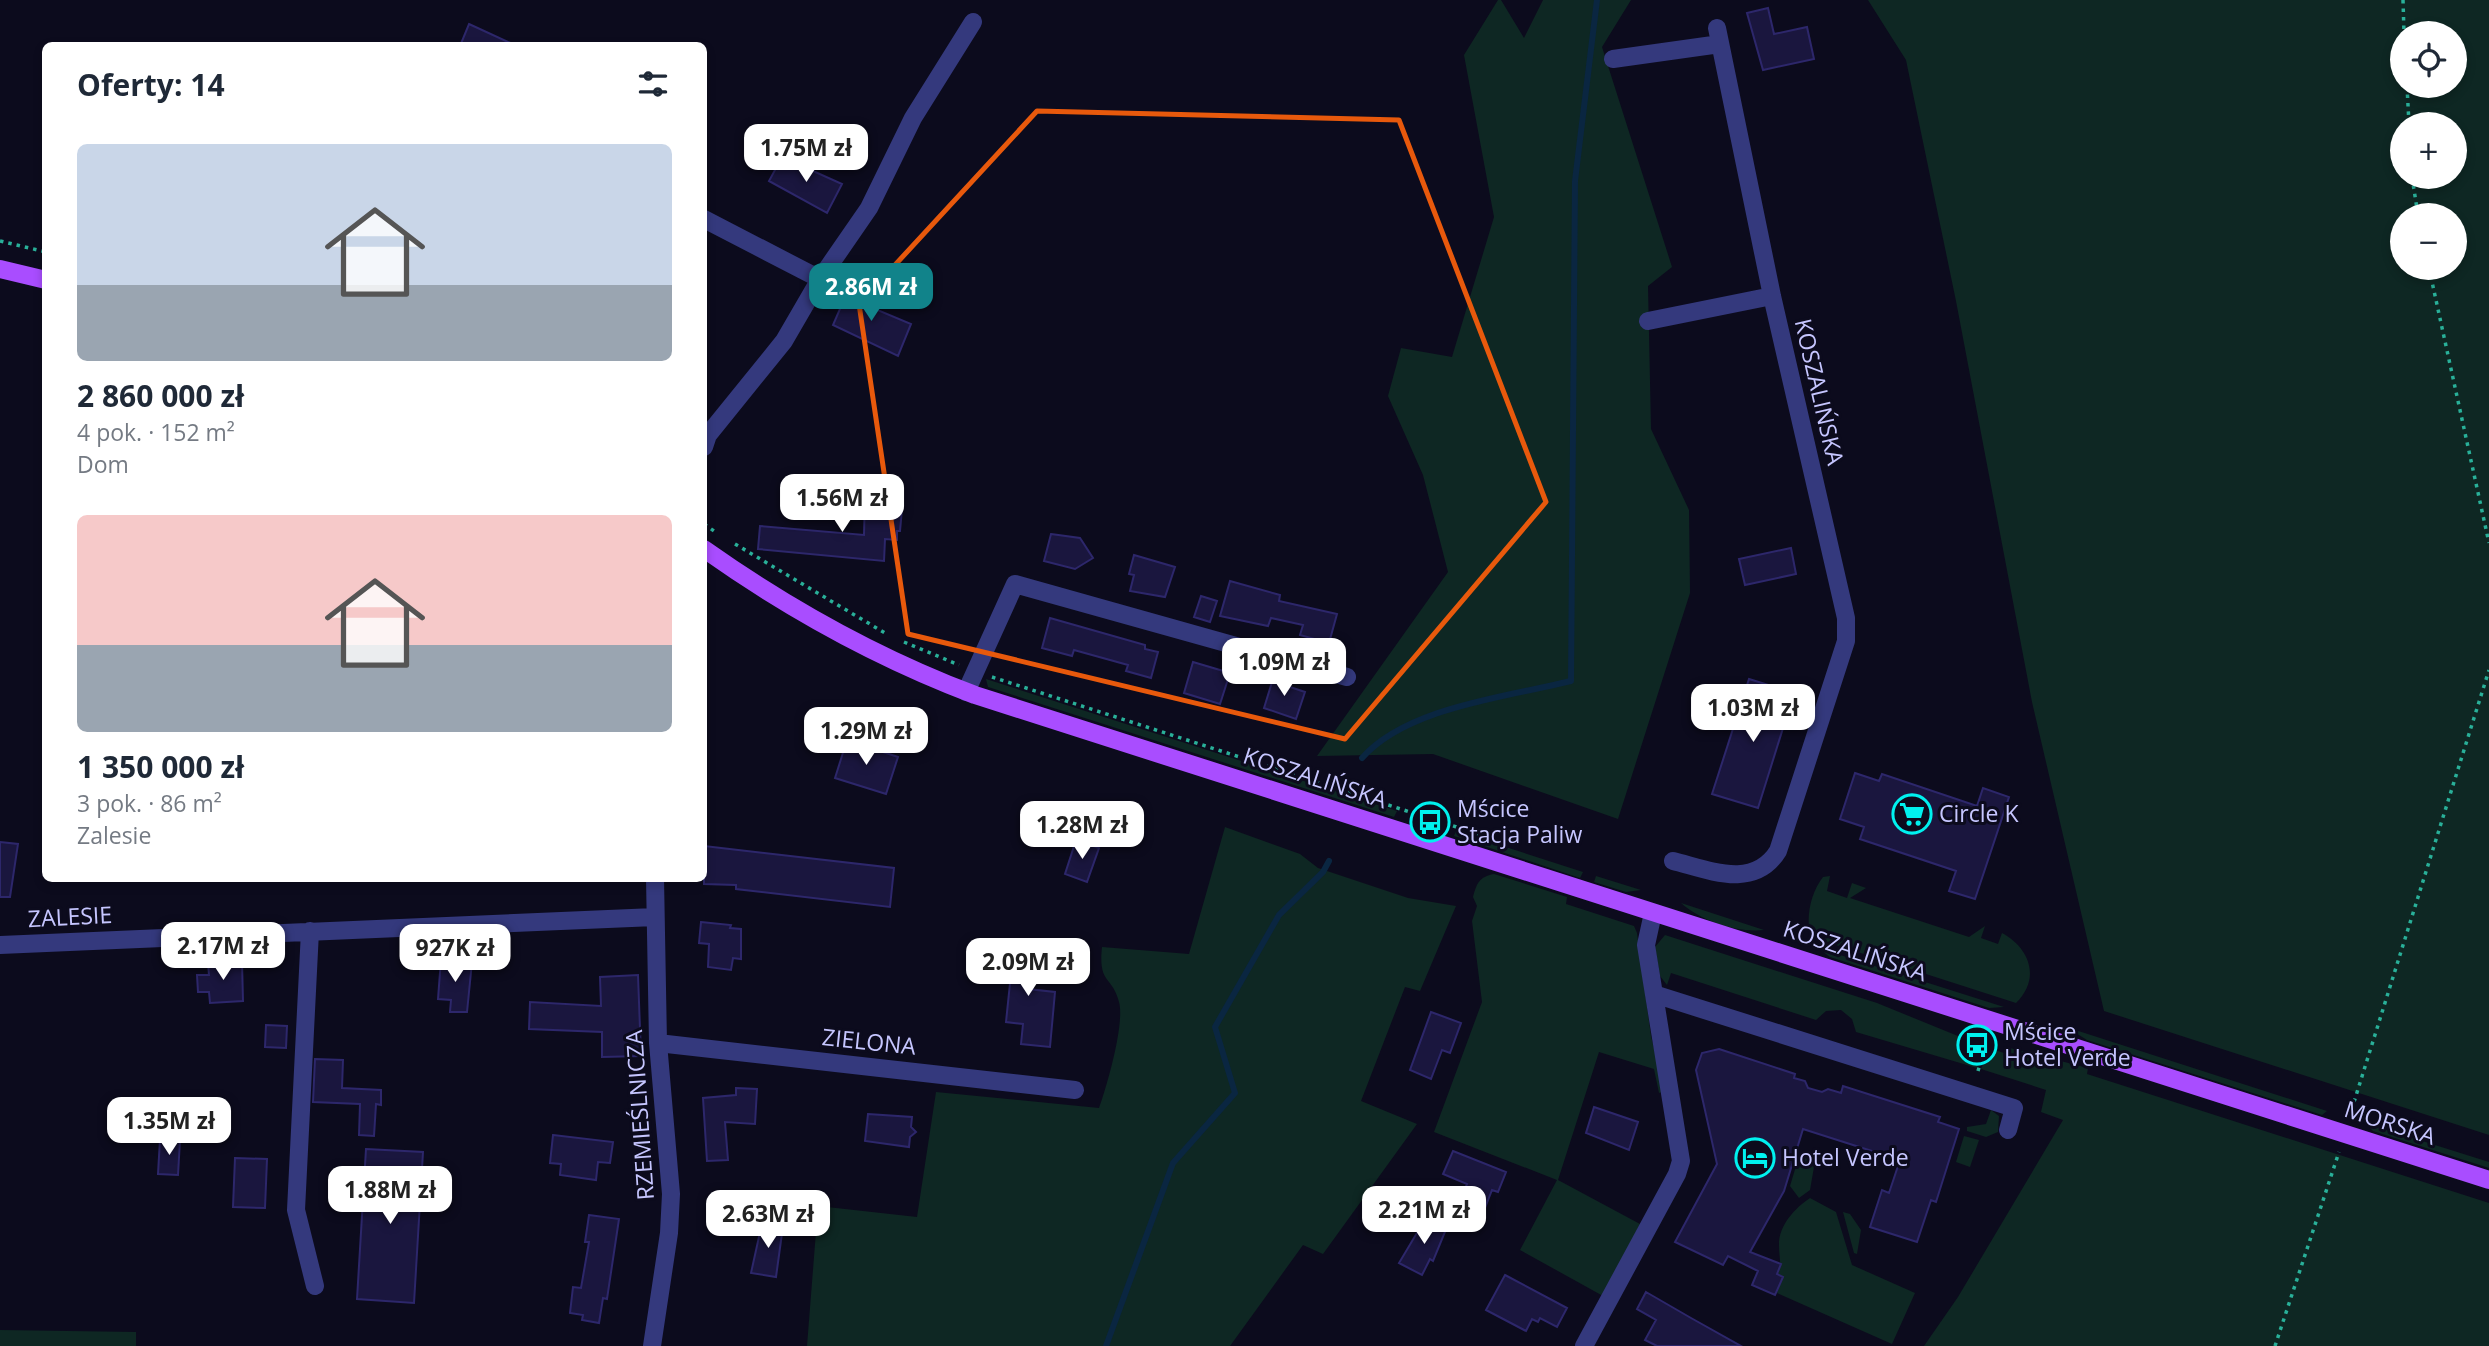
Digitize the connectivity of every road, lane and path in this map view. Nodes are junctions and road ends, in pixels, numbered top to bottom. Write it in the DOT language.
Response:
graph roads {
  1 [pos="2403,0"];
  2 [pos="2404,21"];
  3 [pos="973,22"];
  4 [pos="1613,59"];
  5 [pos="707,221"];
  6 [pos="0,241"];
  7 [pos="42,251"];
  8 [pos="0,269"];
  9 [pos="42,279"];
  10 [pos="820,279"];
  11 [pos="2432,280"];
  12 [pos="1772,296"];
  13 [pos="1648,321"];
  14 [pos="707,438"];
  15 [pos="707,526"];
  16 [pos="715,532"];
  17 [pos="726,539"];
  18 [pos="2489,543"];
  19 [pos="707,556"];
  20 [pos="890,636"];
  21 [pos="902,641"];
  22 [pos="2489,670"];
  23 [pos="974,671"];
  24 [pos="1347,677"];
  25 [pos="966,692"];
  26 [pos="1485,836"];
  27 [pos="1673,861"];
  28 [pos="655,882"];
  29 [pos="1653,913"];
  30 [pos="655,917"];
  31 [pos="310,931"];
  32 [pos="0,945"];
  33 [pos="1654,994"];
  34 [pos="1987,1040"];
  35 [pos="658,1043"];
  36 [pos="1978,1071"];
  37 [pos="1075,1090"];
  38 [pos="2351,1111"];
  39 [pos="2276,1112"];
  40 [pos="2008,1130"];
  41 [pos="2341,1144"];
  42 [pos="2489,1180"];
  43 [pos="315,1286"];
  44 [pos="652,1346"];
  45 [pos="1584,1346"];
  46 [pos="2275,1346"];
  1 -- 2 [label="path"];
  3 -- 10 [label="street"];
  4 -- 12 [label="street, KOSZALIŃSKA"];
  5 -- 10 [label="street"];
  6 -- 7 [label="path"];
  8 -- 9 [label="main road"];
  10 -- 14 [label="street"];
  11 -- 18 [label="path"];
  12 -- 13 [label="street"];
  12 -- 27 [label="street, KOSZALIŃSKA"];
  15 -- 16 [label="path"];
  17 -- 20 [label="path"];
  19 -- 25 [label="main road, KOSZALIŃSKA"];
  21 -- 23 [label="path"];
  22 -- 38 [label="path"];
  23 -- 24 [label="street"];
  23 -- 25 [label="street"];
  23 -- 26 [label="path"];
  25 -- 29 [label="main road, KOSZALIŃSKA"];
  28 -- 30 [label="street, RZEMIEŚLNICZA"];
  29 -- 33 [label="street"];
  29 -- 39 [label="main road, KOSZALIŃSKA"];
  30 -- 31 [label="street, ZALESIE"];
  30 -- 35 [label="street, RZEMIEŚLNICZA"];
  31 -- 32 [label="street, ZALESIE"];
  31 -- 43 [label="street"];
  33 -- 40 [label="street"];
  33 -- 45 [label="street"];
  34 -- 36 [label="path"];
  35 -- 37 [label="street, ZIELONA"];
  35 -- 44 [label="street, RZEMIEŚLNICZA"];
  39 -- 42 [label="main road, MORSKA"];
  41 -- 46 [label="path"];
}
